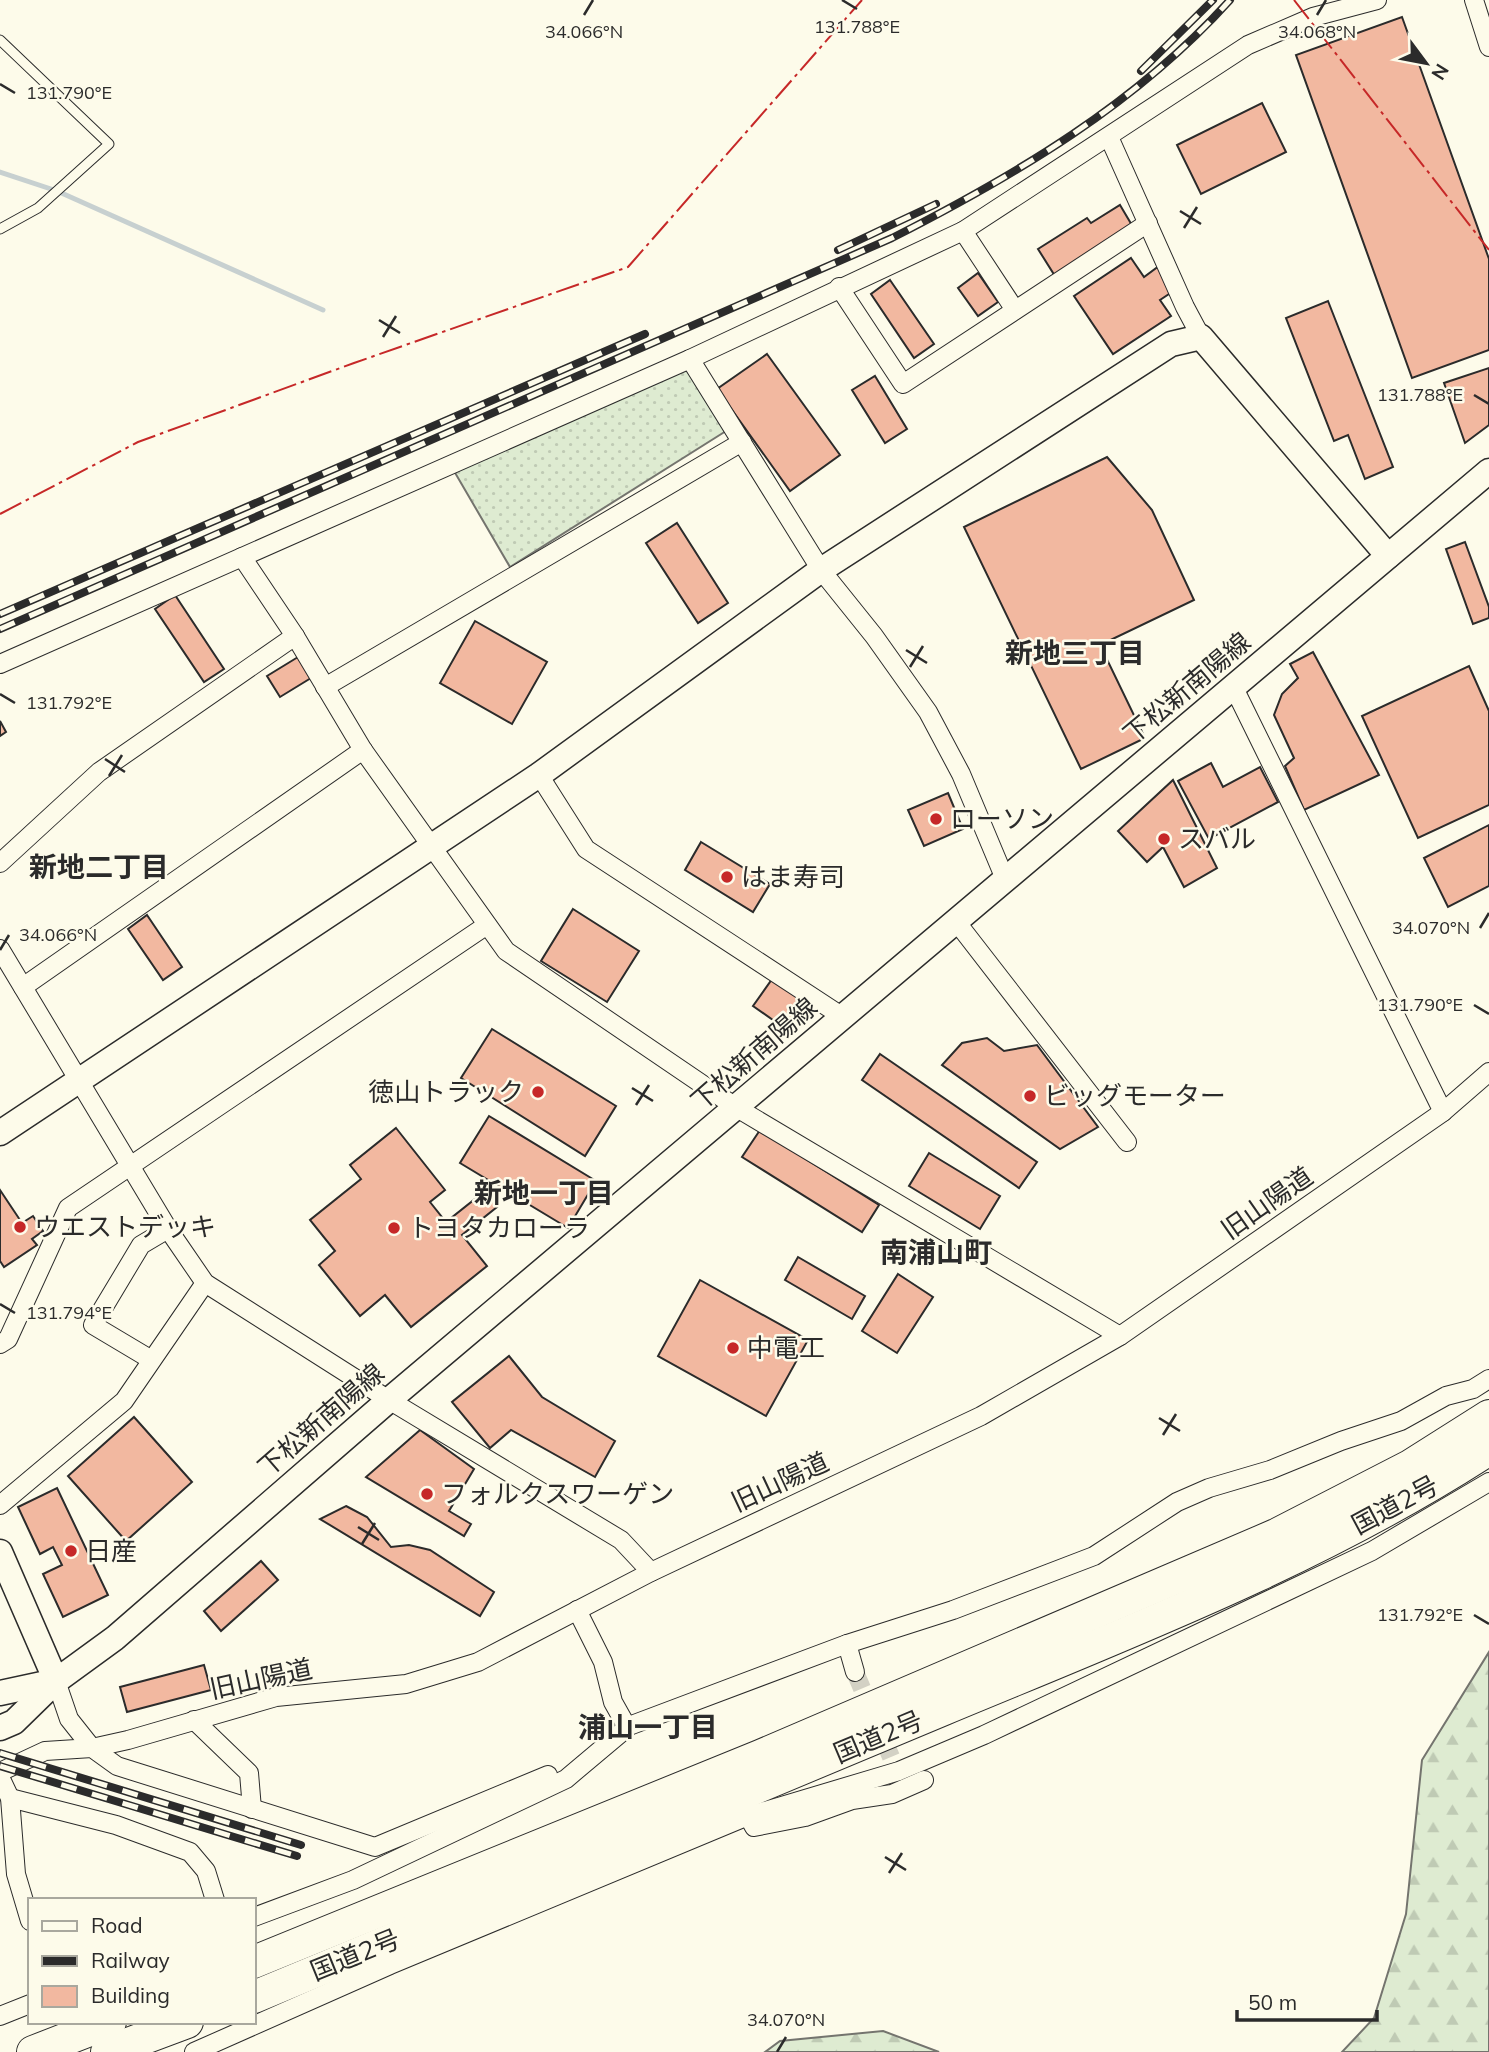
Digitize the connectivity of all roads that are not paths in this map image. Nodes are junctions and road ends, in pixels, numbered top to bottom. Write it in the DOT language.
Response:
graph roads {
  1 [pos="1377,0"];
  2 [pos="1474,0"];
  3 [pos="0,40"];
  4 [pos="1489,47"];
  5 [pos="1109,137"];
  6 [pos="1148,223"];
  7 [pos="0,229"];
  8 [pos="963,230"];
  9 [pos="839,287"];
  10 [pos="1015,310"];
  11 [pos="1202,337"];
  12 [pos="690,359"];
  13 [pos="742,442"];
  14 [pos="1489,471"];
  15 [pos="1388,556"];
  16 [pos="242,557"];
  17 [pos="821,570"];
  18 [pos="295,636"];
  19 [pos="0,664"];
  20 [pos="325,687"];
  21 [pos="1234,688"];
  22 [pos="363,750"];
  23 [pos="539,775"];
  24 [pos="431,846"];
  25 [pos="0,863"];
  26 [pos="1005,879"];
  27 [pos="956,920"];
  28 [pos="487,925"];
  29 [pos="0,949"];
  30 [pos="23,987"];
  31 [pos="843,1017"];
  32 [pos="1489,1072"];
  33 [pos="80,1080"];
  34 [pos="737,1108"];
  35 [pos="1443,1112"];
  36 [pos="0,1133"];
  37 [pos="1127,1142"];
  38 [pos="131,1166"];
  39 [pos="168,1229"];
  40 [pos="205,1283"];
  41 [pos="1120,1336"];
  42 [pos="0,1344"];
  43 [pos="150,1359"];
  44 [pos="1489,1380"];
  45 [pos="389,1400"];
  46 [pos="1489,1416"];
  47 [pos="1489,1450"];
  48 [pos="1489,1482"];
  49 [pos="0,1505"];
  50 [pos="0,1552"];
  51 [pos="651,1572"];
  52 [pos="577,1610"];
  53 [pos="1099,1628"];
  54 [pos="847,1644"];
  55 [pos="1118,1671"];
  56 [pos="855,1672"];
  57 [pos="57,1681"];
  58 [pos="0,1693"];
  59 [pos="194,1720"];
  60 [pos="627,1727"];
  61 [pos="0,1728"];
  62 [pos="92,1748"];
  63 [pos="0,1774"];
  64 [pos="566,1779"];
  65 [pos="924,1780"];
  66 [pos="10,1798"];
  67 [pos="251,1809"];
  68 [pos="748,1816"];
  69 [pos="214,1898"];
  70 [pos="28,1914"];
  71 [pos="256,1916"];
  72 [pos="256,1961"];
  73 [pos="256,1996"];
  74 [pos="28,2005"];
  75 [pos="0,2016"];
  76 [pos="105,2024"];
  77 [pos="182,2024"];
  78 [pos="33,2052"];
  79 [pos="107,2052"];
  80 [pos="194,2052"];
  1 -- 5 [label="street"];
  2 -- 4 [label="street"];
  3 -- 7 [label="lane"];
  5 -- 6 [label="street"];
  5 -- 8 [label="street"];
  6 -- 10 [label="street"];
  6 -- 11 [label="street"];
  8 -- 9 [label="street"];
  8 -- 10 [label="street"];
  9 -- 10 [label="street"];
  9 -- 12 [label="street"];
  11 -- 15 [label="main road"];
  11 -- 17 [label="main road"];
  12 -- 13 [label="street"];
  12 -- 16 [label="street"];
  13 -- 17 [label="street"];
  13 -- 20 [label="street"];
  14 -- 15 [label="main road, 下松新南陽線"];
  15 -- 21 [label="main road, 下松新南陽線"];
  16 -- 18 [label="street"];
  16 -- 19 [label="street"];
  17 -- 23 [label="main road"];
  17 -- 26 [label="street"];
  18 -- 20 [label="street"];
  18 -- 25 [label="street"];
  20 -- 22 [label="street"];
  21 -- 26 [label="main road, 下松新南陽線"];
  21 -- 35 [label="street"];
  22 -- 24 [label="street"];
  22 -- 30 [label="street"];
  23 -- 24 [label="main road"];
  23 -- 31 [label="street"];
  24 -- 28 [label="street"];
  24 -- 33 [label="main road"];
  26 -- 27 [label="main road, 下松新南陽線"];
  27 -- 31 [label="main road, 下松新南陽線"];
  27 -- 37 [label="street"];
  28 -- 34 [label="street"];
  28 -- 38 [label="street"];
  29 -- 30 [label="street"];
  30 -- 33 [label="street"];
  31 -- 34 [label="main road, 下松新南陽線"];
  32 -- 35 [label="street, 旧山陽道"];
  33 -- 36 [label="main road"];
  33 -- 38 [label="street"];
  34 -- 41 [label="street"];
  34 -- 45 [label="main road, 下松新南陽線"];
  35 -- 41 [label="street, 旧山陽道"];
  38 -- 39 [label="street"];
  38 -- 42 [label="street"];
  39 -- 40 [label="street"];
  39 -- 43 [label="street"];
  40 -- 43 [label="street"];
  40 -- 45 [label="street"];
  41 -- 51 [label="street, 旧山陽道"];
  43 -- 49 [label="street"];
  44 -- 54 [label="street"];
  45 -- 51 [label="street"];
  45 -- 57 [label="main road, 下松新南陽線"];
  46 -- 53 [label="highway, 国道2号"];
  47 -- 53 [label="highway, 国道2号"];
  48 -- 55 [label="street"];
  50 -- 57 [label="main road"];
  51 -- 52 [label="street, 旧山陽道"];
  52 -- 59 [label="street, 旧山陽道"];
  52 -- 60 [label="street"];
  53 -- 55 [label="street"];
  53 -- 72 [label="highway, 国道2号"];
  53 -- 73 [label="highway, 国道2号"];
  54 -- 56 [label="street"];
  54 -- 60 [label="street"];
  55 -- 68 [label="street"];
  57 -- 58 [label="main road, 下松新南陽線"];
  57 -- 61 [label="main road, 下松新南陽線"];
  57 -- 62 [label="street"];
  59 -- 62 [label="street, 旧山陽道"];
  59 -- 67 [label="street"];
  60 -- 64 [label="street"];
  62 -- 63 [label="street, 旧山陽道"];
  62 -- 67 [label="street"];
  63 -- 66 [label="street"];
  64 -- 67 [label="street"];
  64 -- 71 [label="street"];
  65 -- 68 [label="street"];
  66 -- 69 [label="street"];
  66 -- 70 [label="street"];
  68 -- 80 [label="street"];
  74 -- 75 [label="street"];
  76 -- 78 [label="highway"];
  77 -- 79 [label="highway"];
}
